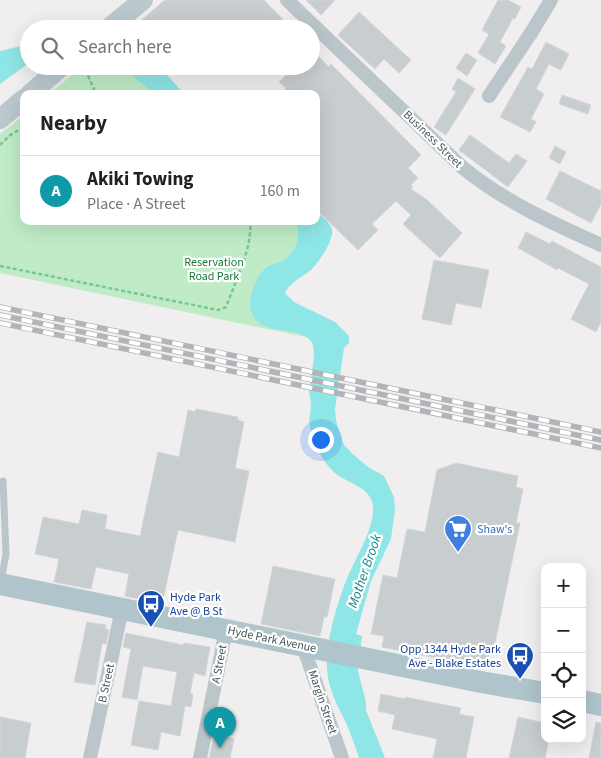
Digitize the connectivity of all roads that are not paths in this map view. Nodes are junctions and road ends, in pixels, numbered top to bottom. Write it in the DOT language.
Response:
graph roads {
  1 [pos="143,0"];
  2 [pos="287,0"];
  3 [pos="551,0"];
  4 [pos="119,20"];
  5 [pos="308,20"];
  6 [pos="320,31"];
  7 [pos="52,75"];
  8 [pos="35,90"];
  9 [pos="489,96"];
  10 [pos="20,102"];
  11 [pos="0,119"];
  12 [pos="601,245"];
  13 [pos="3,481"];
  14 [pos="0,584"];
  15 [pos="122,609"];
  16 [pos="226,630"];
  17 [pos="312,647"];
  18 [pos="541,692"];
  19 [pos="586,702"];
  20 [pos="601,705"];
  21 [pos="95,757"];
  22 [pos="200,758"];
  23 [pos="342,758"];
  1 -- 4 [label="main road"];
  2 -- 5 [label="street, Business Street"];
  3 -- 9 [label="street"];
  6 -- 12 [label="street, Business Street"];
  7 -- 8 [label="main road"];
  10 -- 11 [label="main road"];
  13 -- 14 [label="lane"];
  14 -- 15 [label="main road, Hyde Park Avenue"];
  15 -- 16 [label="main road, Hyde Park Avenue"];
  15 -- 21 [label="street, B Street"];
  16 -- 17 [label="main road, Hyde Park Avenue"];
  16 -- 22 [label="street, A Street"];
  17 -- 18 [label="main road, Hyde Park Avenue"];
  17 -- 23 [label="street, Margin Street"];
  19 -- 20 [label="main road"];
}
